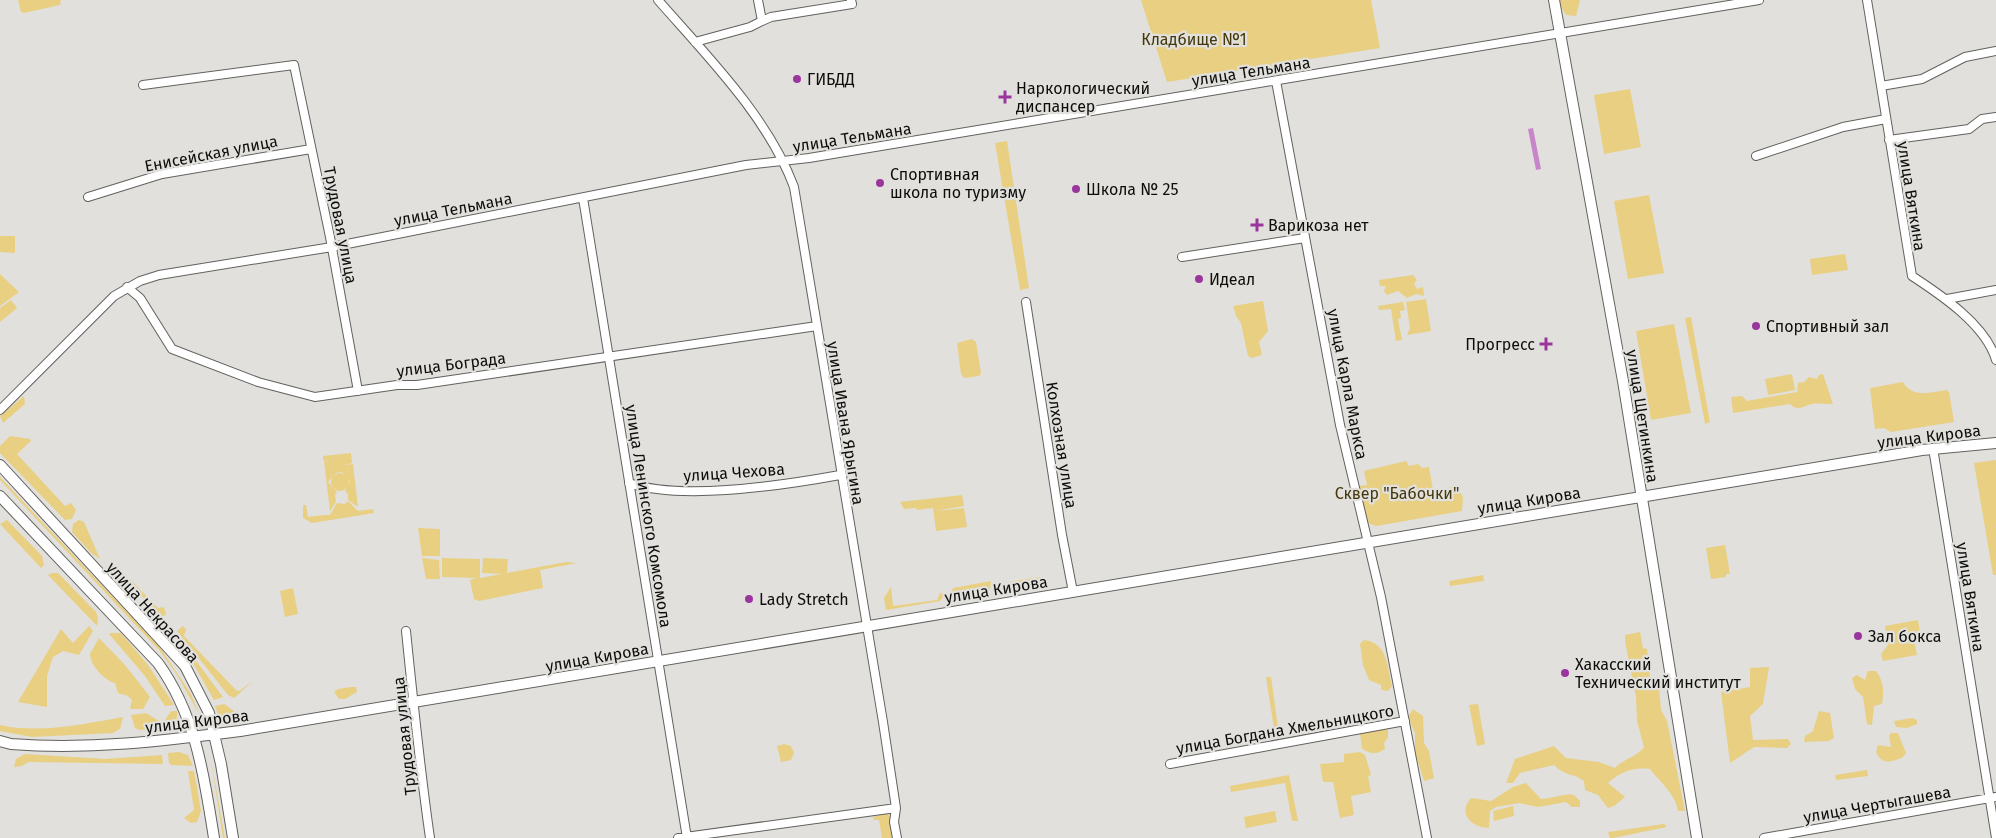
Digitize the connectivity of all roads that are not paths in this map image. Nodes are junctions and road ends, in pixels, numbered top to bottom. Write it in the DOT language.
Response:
graph roads {
  1 [pos="658,0"];
  2 [pos="758,0"];
  3 [pos="851,0"];
  4 [pos="1554,0"];
  5 [pos="1759,0"];
  6 [pos="1867,0"];
  7 [pos="762,21"];
  8 [pos="1560,33"];
  9 [pos="695,42"];
  10 [pos="1996,51"];
  11 [pos="1276,81"];
  12 [pos="143,85"];
  13 [pos="1881,86"];
  14 [pos="1996,117"];
  15 [pos="1886,119"];
  16 [pos="1889,140"];
  17 [pos="311,149"];
  18 [pos="1756,156"];
  19 [pos="784,161"];
  20 [pos="88,197"];
  21 [pos="583,198"];
  22 [pos="1305,238"];
  23 [pos="332,247"];
  24 [pos="1182,258"];
  25 [pos="127,287"];
  26 [pos="1996,290"];
  27 [pos="1946,299"];
  28 [pos="1026,302"];
  29 [pos="817,326"];
  30 [pos="609,355"];
  31 [pos="1996,360"];
  32 [pos="358,391"];
  33 [pos="0,410"];
  34 [pos="1996,443"];
  35 [pos="1934,448"];
  36 [pos="0,465"];
  37 [pos="840,475"];
  38 [pos="629,483"];
  39 [pos="0,496"];
  40 [pos="1641,497"];
  41 [pos="1368,542"];
  42 [pos="1073,592"];
  43 [pos="866,626"];
  44 [pos="406,631"];
  45 [pos="658,662"];
  46 [pos="413,702"];
  47 [pos="1405,722"];
  48 [pos="214,734"];
  49 [pos="193,737"];
  50 [pos="0,741"];
  51 [pos="1170,764"];
  52 [pos="1993,798"];
  53 [pos="896,808"];
  54 [pos="687,837"];
  55 [pos="214,838"];
  56 [pos="233,838"];
  57 [pos="430,838"];
  58 [pos="678,838"];
  59 [pos="897,838"];
  60 [pos="1427,838"];
  61 [pos="1697,838"];
  62 [pos="1764,838"];
  63 [pos="1996,838"];
  1 -- 9 [label="street, улица Ивана Ярыгина"];
  2 -- 7 [label="street"];
  3 -- 7 [label="street"];
  4 -- 8 [label="main road, улица Щетинкина"];
  5 -- 8 [label="street, улица Тельмана"];
  6 -- 13 [label="street, улица Вяткина"];
  7 -- 9 [label="street"];
  8 -- 11 [label="street, улица Тельмана"];
  8 -- 40 [label="main road, улица Щетинкина"];
  9 -- 19 [label="street, улица Ивана Ярыгина"];
  10 -- 13 [label="street"];
  11 -- 19 [label="street, улица Тельмана"];
  11 -- 22 [label="street, улица Карла Маркса"];
  12 -- 17 [label="street, Трудовая улица"];
  13 -- 15 [label="street, улица Вяткина"];
  14 -- 16 [label="street"];
  15 -- 16 [label="street, улица Вяткина"];
  15 -- 18 [label="street"];
  16 -- 27 [label="street, улица Вяткина"];
  17 -- 20 [label="street, Енисейская улица"];
  17 -- 23 [label="street, Трудовая улица"];
  19 -- 21 [label="street, улица Тельмана"];
  19 -- 29 [label="street, улица Ивана Ярыгина"];
  21 -- 23 [label="street, улица Тельмана"];
  21 -- 30 [label="street, улица Ленинского Комсомола"];
  22 -- 24 [label="street"];
  22 -- 41 [label="street, улица Карла Маркса"];
  23 -- 25 [label="street, улица Тельмана"];
  23 -- 32 [label="street, Трудовая улица"];
  25 -- 32 [label="street, улица Бограда"];
  25 -- 33 [label="street, улица Тельмана"];
  26 -- 27 [label="street"];
  27 -- 31 [label="street, улица Вяткина"];
  28 -- 42 [label="street, Колхозная улица"];
  29 -- 30 [label="street, улица Бограда"];
  29 -- 37 [label="street, улица Ивана Ярыгина"];
  30 -- 32 [label="street, улица Бограда"];
  30 -- 38 [label="street, улица Ленинского Комсомола"];
  34 -- 35 [label="main road, улица Кирова"];
  35 -- 40 [label="main road, улица Кирова"];
  35 -- 52 [label="street, улица Вяткина"];
  36 -- 48 [label="main road, улица Некрасова"];
  37 -- 38 [label="street, улица Чехова"];
  37 -- 43 [label="street, улица Ивана Ярыгина"];
  38 -- 45 [label="street, улица Ленинского Комсомола"];
  39 -- 49 [label="main road, улица Некрасова"];
  40 -- 41 [label="main road, улица Кирова"];
  40 -- 61 [label="main road, улица Щетинкина"];
  41 -- 42 [label="main road, улица Кирова"];
  41 -- 47 [label="street, улица Карла Маркса"];
  42 -- 43 [label="main road, улица Кирова"];
  43 -- 45 [label="main road, улица Кирова"];
  43 -- 53 [label="street, улица Ивана Ярыгина"];
  44 -- 46 [label="street, Трудовая улица"];
  45 -- 46 [label="main road, улица Кирова"];
  45 -- 54 [label="street, улица Ленинского Комсомола"];
  46 -- 48 [label="main road, улица Кирова"];
  46 -- 57 [label="street, Трудовая улица"];
  47 -- 51 [label="street, улица Богдана Хмельницкого"];
  47 -- 60 [label="street, улица Карла Маркса"];
  48 -- 49 [label="main road, улица Кирова"];
  48 -- 56 [label="main road, улица Некрасова"];
  49 -- 50 [label="main road, улица Кирова"];
  49 -- 55 [label="main road, улица Некрасова"];
  52 -- 62 [label="street, улица Чертыгашева"];
  52 -- 63 [label="street, улица Вяткина"];
  53 -- 54 [label="street"];
  53 -- 59 [label="street, улица Ивана Ярыгина"];
  54 -- 58 [label="street"];
}
